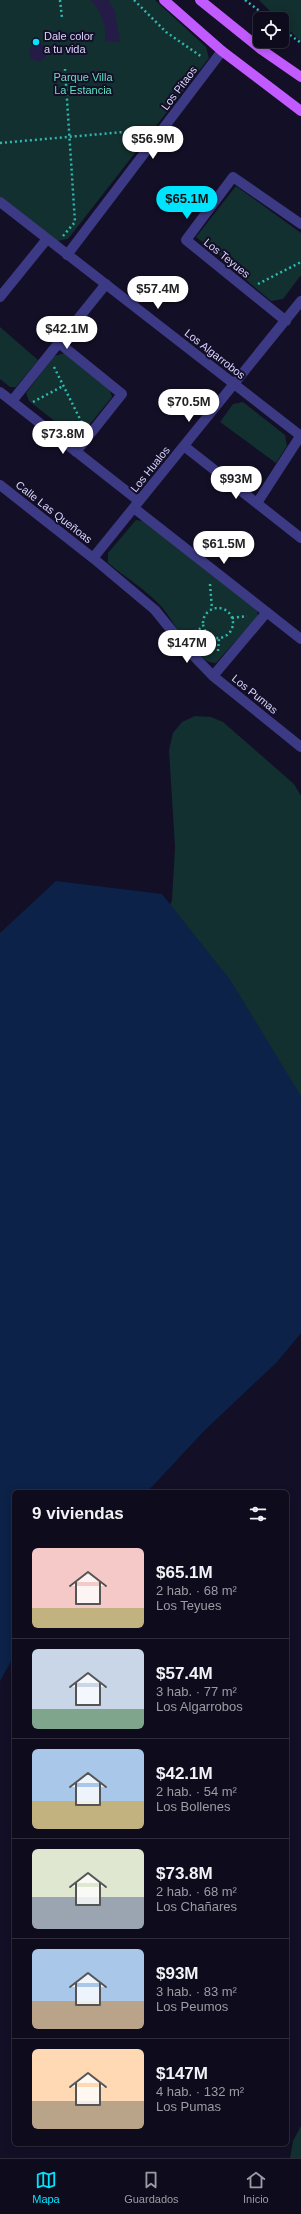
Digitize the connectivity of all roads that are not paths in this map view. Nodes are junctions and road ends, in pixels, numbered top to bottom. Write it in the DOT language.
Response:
graph roads {
  1 [pos="164,0"];
  2 [pos="200,0"];
  3 [pos="222,51"];
  4 [pos="301,77"];
  5 [pos="301,111"];
  6 [pos="0,202"];
  7 [pos="301,224"];
  8 [pos="47,239"];
  9 [pos="67,255"];
  10 [pos="106,284"];
  11 [pos="0,297"];
  12 [pos="301,301"];
  13 [pos="286,321"];
  14 [pos="59,343"];
  15 [pos="234,384"];
  16 [pos="0,392"];
  17 [pos="12,401"];
  18 [pos="301,436"];
  19 [pos="184,446"];
  20 [pos="76,452"];
  21 [pos="0,485"];
  22 [pos="257,503"];
  23 [pos="137,505"];
  24 [pos="301,538"];
  25 [pos="93,558"];
  26 [pos="267,612"];
  27 [pos="301,639"];
  28 [pos="213,676"];
  29 [pos="301,747"];
  1 -- 3 [label="main road"];
  2 -- 4 [label="main road"];
  3 -- 5 [label="main road"];
  3 -- 9 [label="street, Los Pitaos"];
  6 -- 8 [label="street, Los Algarrobos"];
  7 -- 13 [label="street, Los Teyues"];
  8 -- 9 [label="street, Los Algarrobos"];
  8 -- 11 [label="street"];
  9 -- 10 [label="street, Los Algarrobos"];
  10 -- 14 [label="street"];
  10 -- 15 [label="street, Los Algarrobos"];
  12 -- 13 [label="street, Los Hualos"];
  13 -- 15 [label="street, Los Hualos"];
  14 -- 17 [label="street"];
  14 -- 20 [label="street"];
  15 -- 18 [label="street, Los Algarrobos"];
  15 -- 19 [label="street, Los Hualos"];
  16 -- 17 [label="street"];
  17 -- 20 [label="street"];
  18 -- 22 [label="street"];
  19 -- 22 [label="street"];
  19 -- 23 [label="street, Los Hualos"];
  20 -- 23 [label="street"];
  21 -- 25 [label="street, Calle Las Queñoas"];
  22 -- 24 [label="street"];
  23 -- 25 [label="street, Los Hualos"];
  23 -- 26 [label="street"];
  25 -- 28 [label="street, Los Pumas"];
  26 -- 27 [label="street"];
  26 -- 28 [label="street"];
  28 -- 29 [label="street, Los Pumas"];
}
